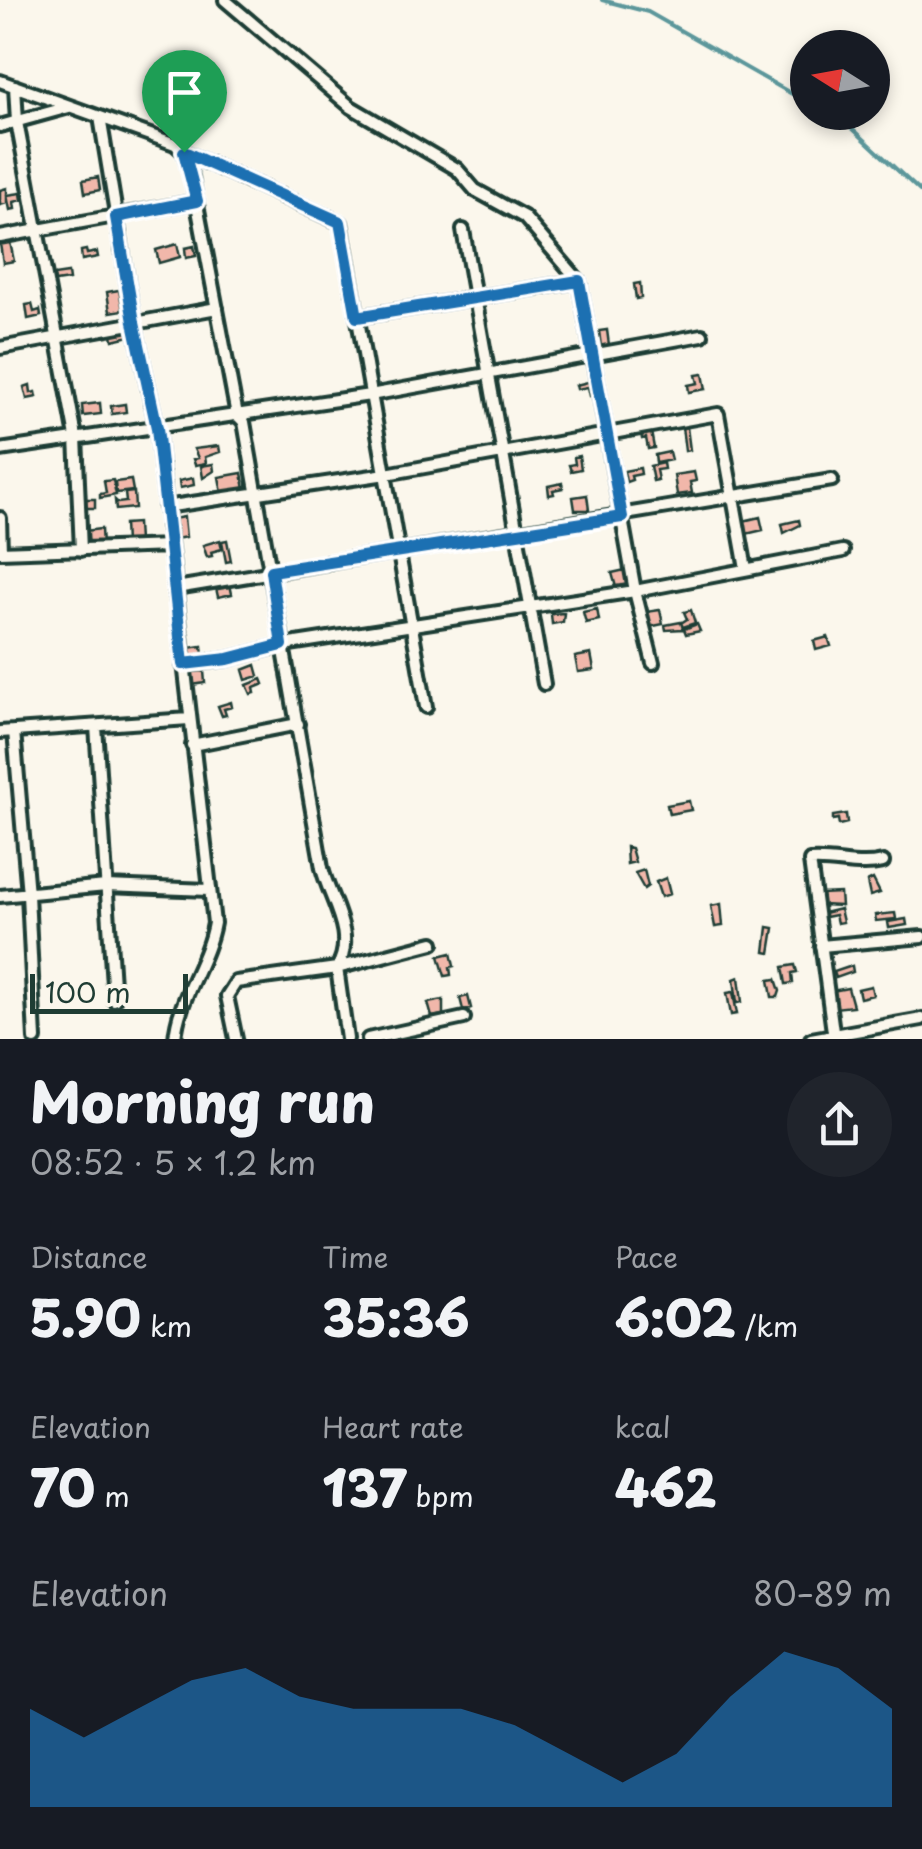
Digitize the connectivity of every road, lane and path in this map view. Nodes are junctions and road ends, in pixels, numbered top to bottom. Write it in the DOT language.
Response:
graph roads {
  1 [pos="226,0"];
  2 [pos="0,81"];
  3 [pos="15,86"];
  4 [pos="70,106"];
  5 [pos="100,117"];
  6 [pos="17,122"];
  7 [pos="0,126"];
  8 [pos="184,152"];
  9 [pos="197,201"];
  10 [pos="116,217"];
  11 [pos="38,230"];
  12 [pos="463,230"];
  13 [pos="0,236"];
  14 [pos="579,281"];
  15 [pos="475,296"];
  16 [pos="217,308"];
  17 [pos="357,317"];
  18 [pos="134,322"];
  19 [pos="702,335"];
  20 [pos="56,336"];
  21 [pos="0,348"];
  22 [pos="594,357"];
  23 [pos="490,375"];
  24 [pos="370,395"];
  25 [pos="237,415"];
  26 [pos="157,428"];
  27 [pos="607,434"];
  28 [pos="76,438"];
  29 [pos="0,450"];
  30 [pos="504,452"];
  31 [pos="386,474"];
  32 [pos="832,480"];
  33 [pos="257,491"];
  34 [pos="733,498"];
  35 [pos="165,507"];
  36 [pos="622,517"];
  37 [pos="0,518"];
  38 [pos="518,534"];
  39 [pos="170,546"];
  40 [pos="81,550"];
  41 [pos="396,550"];
  42 [pos="843,551"];
  43 [pos="1,552"];
  44 [pos="746,569"];
  45 [pos="271,571"];
  46 [pos="176,588"];
  47 [pos="634,590"];
  48 [pos="531,607"];
  49 [pos="411,628"];
  50 [pos="282,645"];
  51 [pos="653,663"];
  52 [pos="183,664"];
  53 [pos="544,684"];
  54 [pos="426,707"];
  55 [pos="189,719"];
  56 [pos="298,724"];
  57 [pos="96,726"];
  58 [pos="14,731"];
  59 [pos="0,732"];
  60 [pos="192,745"];
  61 [pos="883,862"];
  62 [pos="106,886"];
  63 [pos="209,890"];
  64 [pos="28,894"];
  65 [pos="0,896"];
  66 [pos="922,937"];
  67 [pos="433,943"];
  68 [pos="820,946"];
  69 [pos="337,968"];
  70 [pos="114,1000"];
  71 [pos="464,1018"];
  72 [pos="922,1019"];
  73 [pos="833,1036"];
  74 [pos="34,1039"];
  75 [pos="175,1039"];
  76 [pos="236,1039"];
  77 [pos="347,1039"];
  78 [pos="368,1039"];
  79 [pos="811,1039"];
  1 -- 14 [label="street"];
  2 -- 3 [label="street"];
  3 -- 4 [label="street"];
  3 -- 6 [label="street"];
  4 -- 5 [label="street"];
  4 -- 6 [label="street"];
  5 -- 8 [label="street"];
  5 -- 10 [label="street"];
  6 -- 7 [label="street"];
  6 -- 11 [label="street"];
  8 -- 9 [label="street"];
  8 -- 17 [label="street"];
  9 -- 10 [label="street"];
  9 -- 16 [label="street"];
  10 -- 11 [label="street"];
  10 -- 18 [label="street"];
  11 -- 13 [label="street"];
  11 -- 20 [label="street"];
  12 -- 15 [label="street"];
  14 -- 15 [label="street"];
  14 -- 22 [label="street"];
  15 -- 17 [label="street"];
  15 -- 23 [label="street"];
  16 -- 18 [label="street"];
  16 -- 25 [label="street"];
  17 -- 24 [label="street"];
  18 -- 20 [label="street"];
  18 -- 26 [label="street"];
  19 -- 22 [label="street"];
  20 -- 21 [label="street"];
  20 -- 28 [label="street"];
  22 -- 23 [label="street"];
  22 -- 27 [label="street"];
  23 -- 24 [label="street"];
  23 -- 30 [label="street"];
  24 -- 25 [label="street"];
  24 -- 31 [label="street"];
  25 -- 26 [label="street"];
  25 -- 33 [label="street"];
  26 -- 28 [label="street"];
  26 -- 35 [label="street"];
  27 -- 30 [label="street"];
  27 -- 34 [label="street"];
  27 -- 36 [label="street"];
  28 -- 29 [label="street"];
  28 -- 40 [label="street"];
  30 -- 31 [label="street"];
  30 -- 38 [label="street"];
  31 -- 33 [label="street"];
  31 -- 41 [label="street"];
  32 -- 34 [label="street"];
  33 -- 35 [label="street"];
  33 -- 45 [label="street"];
  34 -- 36 [label="street"];
  34 -- 44 [label="street"];
  35 -- 39 [label="street"];
  36 -- 38 [label="street"];
  36 -- 47 [label="street"];
  37 -- 43 [label="street"];
  38 -- 41 [label="street"];
  38 -- 48 [label="street"];
  39 -- 40 [label="street"];
  39 -- 46 [label="street"];
  40 -- 43 [label="street"];
  41 -- 45 [label="street"];
  41 -- 49 [label="street"];
  42 -- 44 [label="street"];
  44 -- 47 [label="street"];
  45 -- 46 [label="street"];
  45 -- 50 [label="street"];
  46 -- 52 [label="street"];
  47 -- 48 [label="street"];
  47 -- 51 [label="street"];
  48 -- 49 [label="street"];
  48 -- 53 [label="street"];
  49 -- 50 [label="street"];
  49 -- 54 [label="street"];
  50 -- 52 [label="street"];
  50 -- 56 [label="street"];
  52 -- 55 [label="street"];
  55 -- 57 [label="street"];
  55 -- 60 [label="street"];
  56 -- 60 [label="street"];
  56 -- 69 [label="street"];
  57 -- 58 [label="street"];
  57 -- 62 [label="street"];
  58 -- 59 [label="street"];
  58 -- 64 [label="street"];
  60 -- 63 [label="street"];
  61 -- 68 [label="street"];
  62 -- 63 [label="street"];
  62 -- 64 [label="street"];
  62 -- 70 [label="street"];
  63 -- 75 [label="street"];
  64 -- 65 [label="street"];
  64 -- 74 [label="street"];
  66 -- 68 [label="street"];
  67 -- 69 [label="street"];
  68 -- 73 [label="street"];
  69 -- 76 [label="street"];
  69 -- 77 [label="street"];
  71 -- 78 [label="street"];
  72 -- 73 [label="street"];
  73 -- 79 [label="street"];
}
